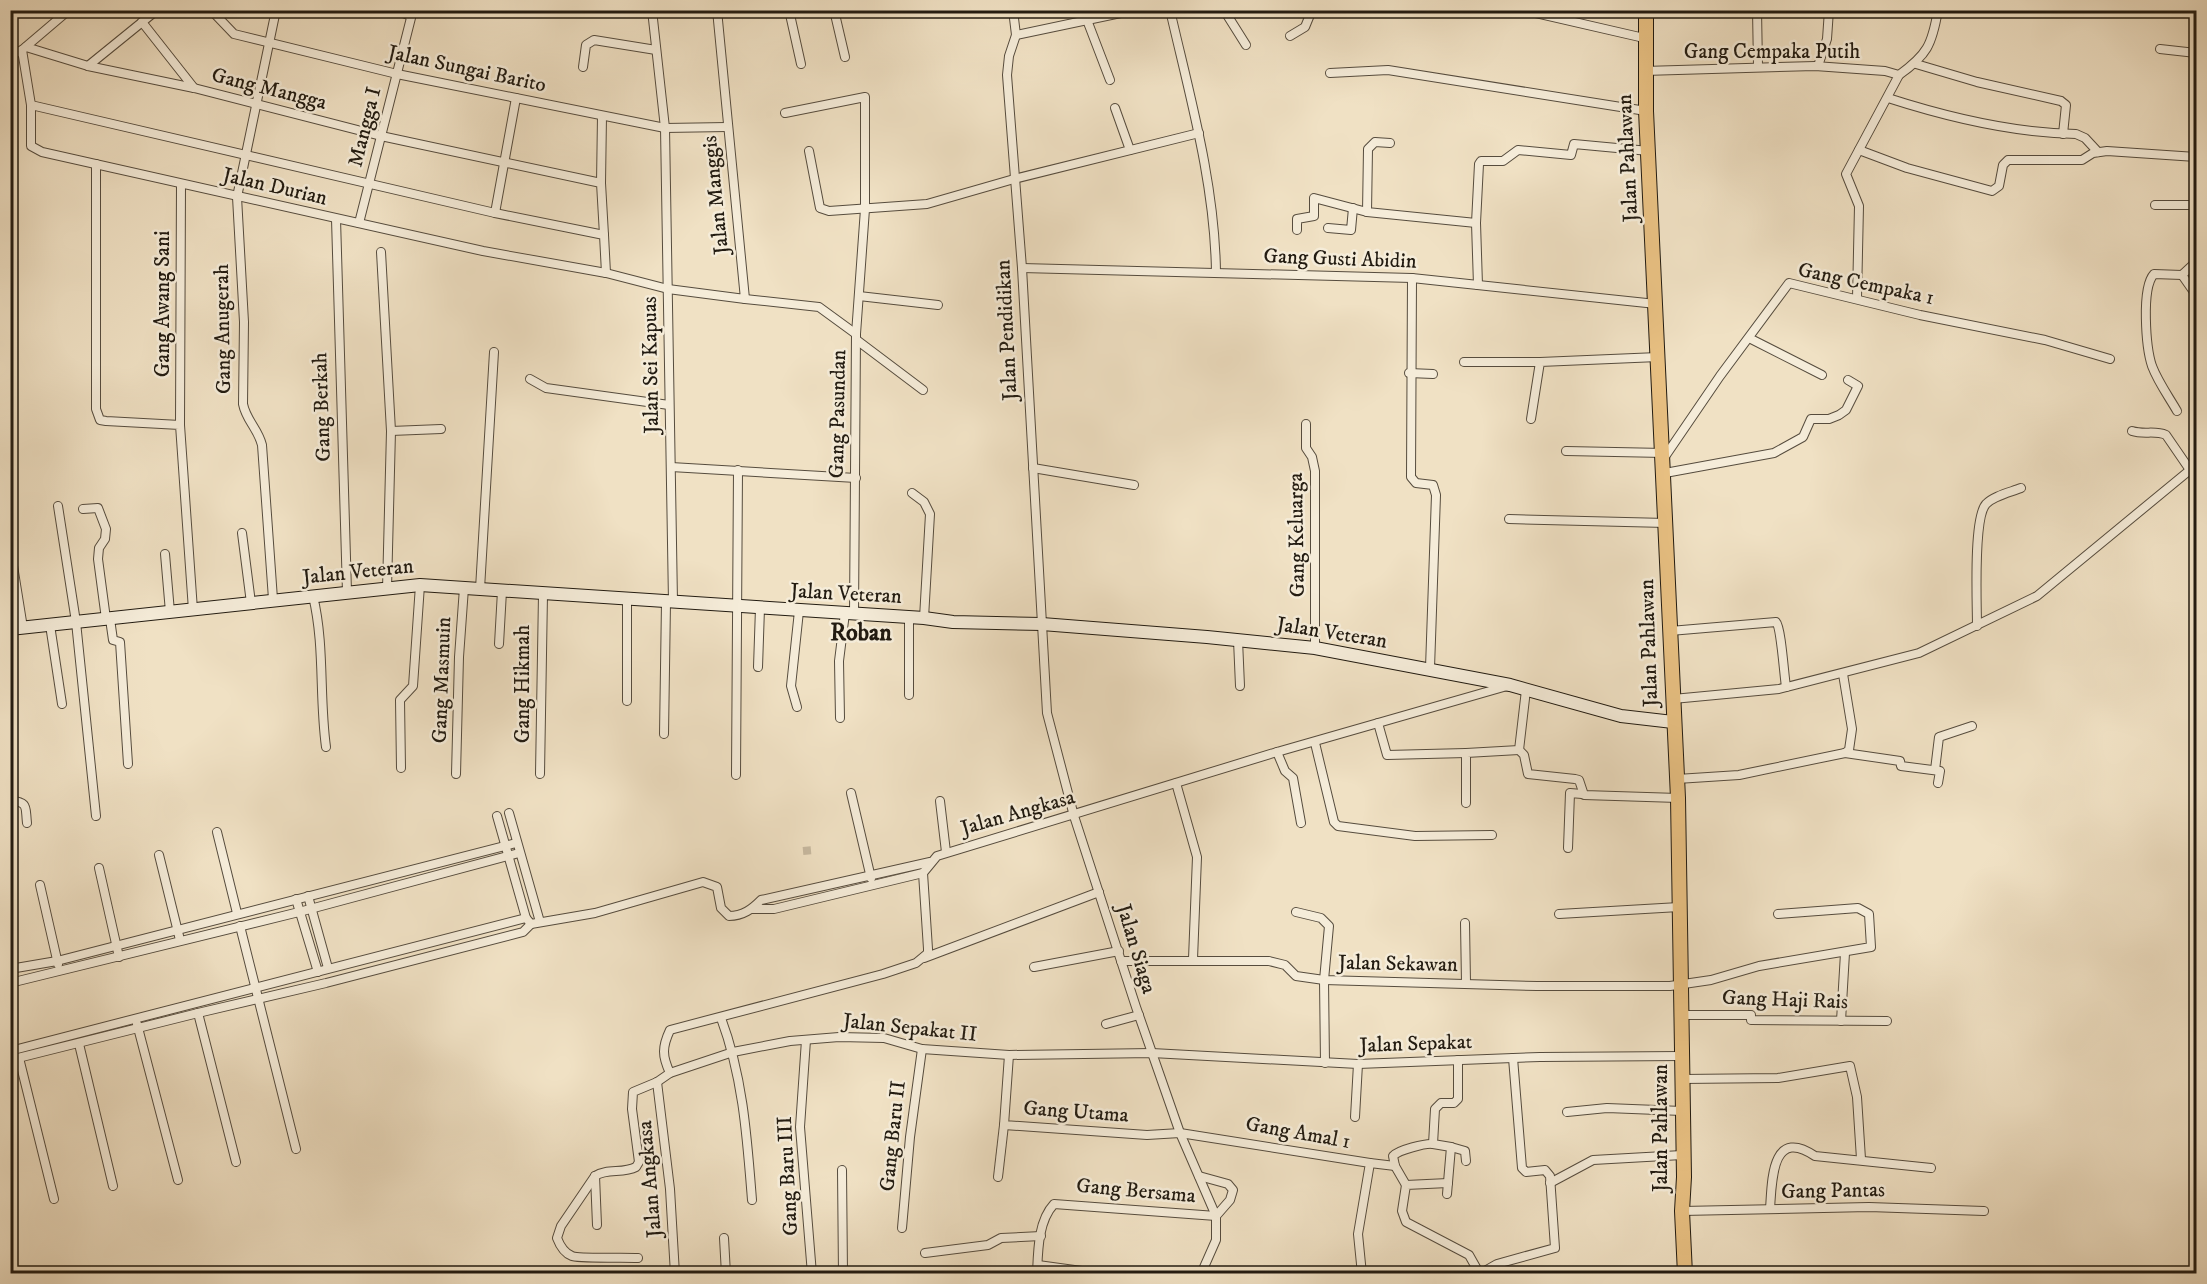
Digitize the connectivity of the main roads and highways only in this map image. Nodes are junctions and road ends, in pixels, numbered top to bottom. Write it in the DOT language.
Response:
graph roads {
  1 [pos="1646,10"];
  2 [pos="1685,1274"];
  1 -- 2 [label="main road, Jalan Pahlawan"];
}
